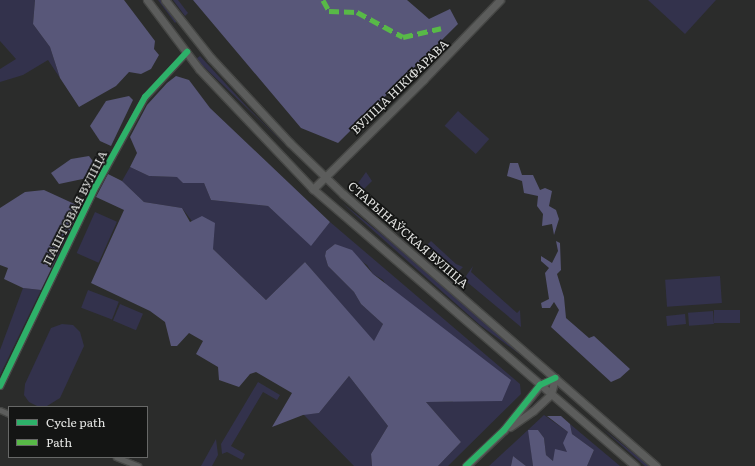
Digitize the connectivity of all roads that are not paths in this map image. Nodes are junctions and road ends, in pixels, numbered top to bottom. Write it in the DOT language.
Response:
graph roads {
  1 [pos="147,0"];
  2 [pos="165,0"];
  3 [pos="500,0"];
  4 [pos="198,44"];
  5 [pos="187,52"];
  6 [pos="325,176"];
  7 [pos="313,189"];
  8 [pos="555,378"];
  9 [pos="0,386"];
  10 [pos="540,386"];
  11 [pos="551,394"];
  12 [pos="504,430"];
  13 [pos="118,458"];
  14 [pos="138,466"];
  15 [pos="466,466"];
  16 [pos="635,466"];
  17 [pos="656,466"];
  1 -- 5 [label="main road"];
  2 -- 4 [label="main road, СТАРЫНАЎСКАЯ ВУЛІЦА"];
  3 -- 6 [label="main road, ВУЛІЦА НІКІФАРАВА"];
  4 -- 5 [label="main road"];
  4 -- 6 [label="main road, СТАРЫНАЎСКАЯ ВУЛІЦА"];
  5 -- 7 [label="main road"];
  5 -- 9 [label="street, ПАШТОВАЯ ВУЛІЦА"];
  6 -- 7 [label="main road, ВУЛІЦА НІКІФАРАВА"];
  6 -- 8 [label="main road, СТАРЫНАЎСКАЯ ВУЛІЦА"];
  7 -- 10 [label="main road"];
  8 -- 10 [label="main road"];
  8 -- 11 [label="main road"];
  8 -- 17 [label="main road, СТАРЫНАЎСКАЯ ВУЛІЦА"];
  10 -- 11 [label="main road"];
  10 -- 12 [label="main road"];
  11 -- 12 [label="main road"];
  11 -- 16 [label="main road"];
  12 -- 15 [label="main road"];
  13 -- 14 [label="street"];
}
